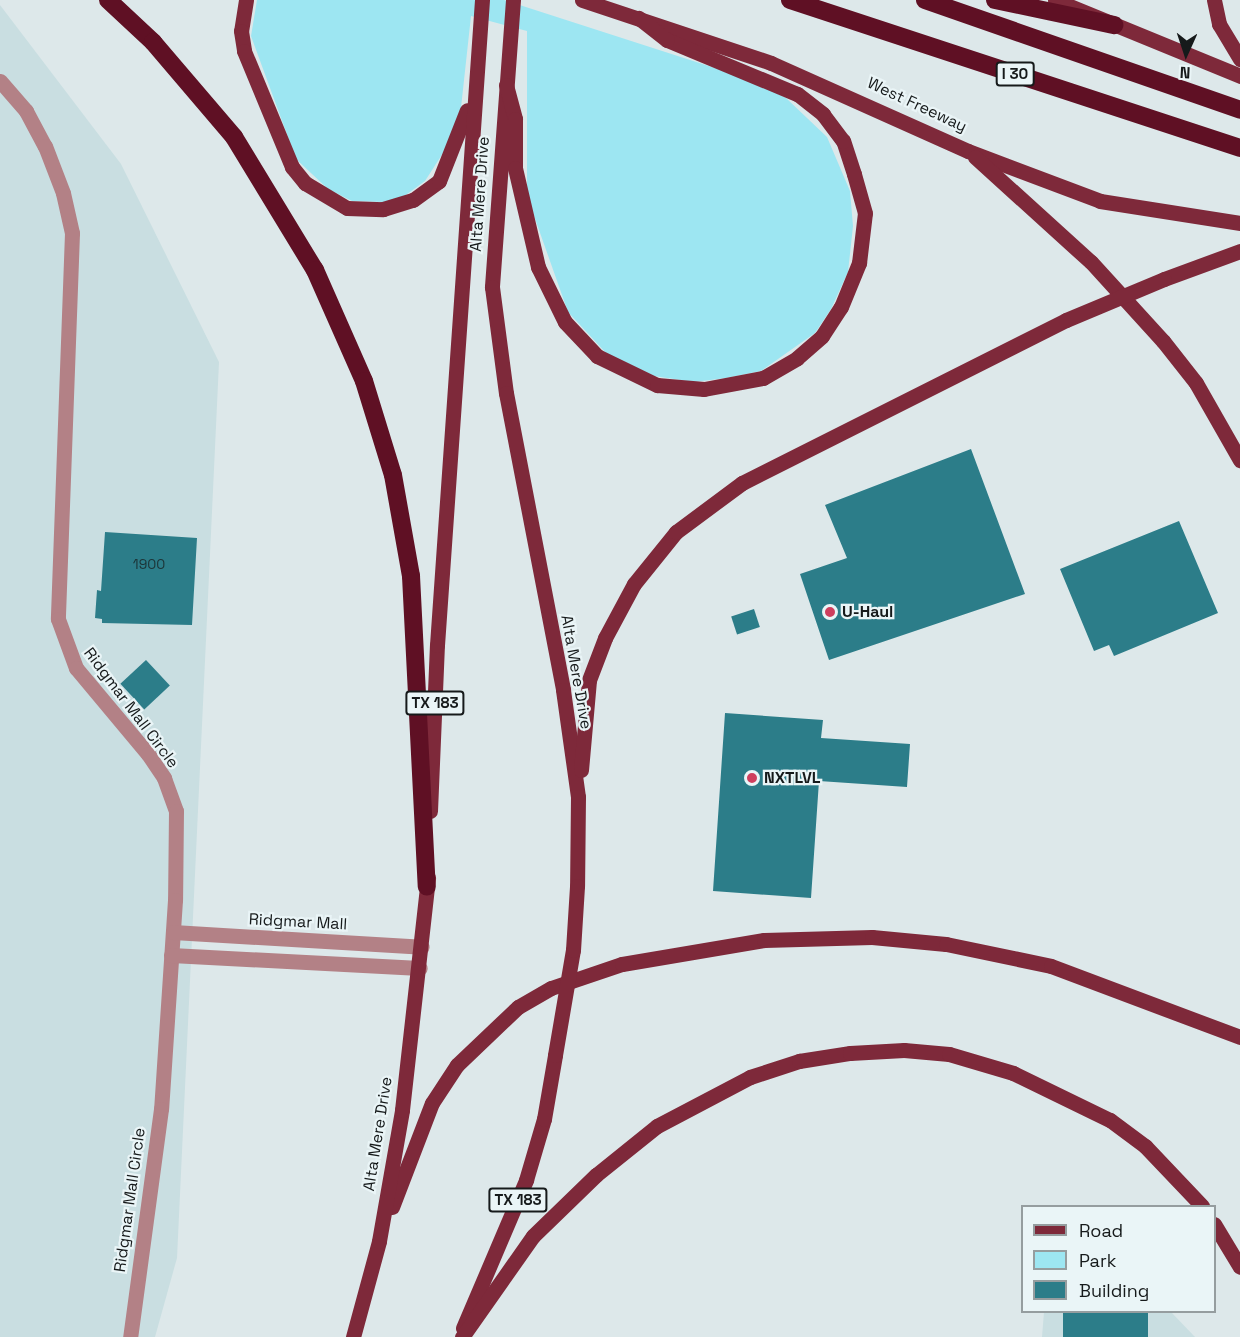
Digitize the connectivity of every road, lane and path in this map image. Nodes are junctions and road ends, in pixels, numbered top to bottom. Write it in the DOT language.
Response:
graph roads {
  1 [pos="108,0"];
  2 [pos="246,0"];
  3 [pos="483,0"];
  4 [pos="513,0"];
  5 [pos="582,0"];
  6 [pos="789,0"];
  7 [pos="925,0"];
  8 [pos="995,0"];
  9 [pos="1054,0"];
  10 [pos="1214,0"];
  11 [pos="639,18"];
  12 [pos="1114,25"];
  13 [pos="1240,59"];
  14 [pos="478,63"];
  15 [pos="1240,76"];
  16 [pos="0,81"];
  17 [pos="506,85"];
  18 [pos="1240,110"];
  19 [pos="1240,148"];
  20 [pos="968,151"];
  21 [pos="1240,223"];
  22 [pos="1240,251"];
  23 [pos="1240,460"];
  24 [pos="578,797"];
  25 [pos="427,886"];
  26 [pos="173,932"];
  27 [pos="422,947"];
  28 [pos="171,955"];
  29 [pos="420,968"];
  30 [pos="1240,1037"];
  31 [pos="1201,1205"];
  32 [pos="1216,1226"];
  33 [pos="379,1241"];
  34 [pos="1240,1267"];
  35 [pos="130,1337"];
  36 [pos="353,1337"];
  37 [pos="461,1337"];
  1 -- 25 [label="highway"];
  2 -- 14 [label="main road"];
  3 -- 14 [label="main road, Alta Mere Drive / TX 183"];
  4 -- 17 [label="main road, Alta Mere Drive / TX 183"];
  5 -- 11 [label="main road, West Freeway"];
  6 -- 19 [label="highway, I 30"];
  7 -- 18 [label="highway, I 30"];
  8 -- 12 [label="highway"];
  9 -- 12 [label="main road"];
  10 -- 13 [label="main road"];
  11 -- 17 [label="main road"];
  11 -- 20 [label="main road, West Freeway"];
  12 -- 15 [label="main road"];
  14 -- 25 [label="main road, Alta Mere Drive / TX 183"];
  16 -- 26 [label="street, Ridgmar Mall Circle"];
  17 -- 24 [label="main road, Alta Mere Drive / TX 183"];
  20 -- 21 [label="main road, West Freeway"];
  20 -- 23 [label="main road"];
  22 -- 24 [label="main road, bridge"];
  24 -- 37 [label="main road, Alta Mere Drive / TX 183, bridge"];
  25 -- 27 [label="main road, Alta Mere Drive / TX 183"];
  26 -- 27 [label="street, Ridgmar Mall"];
  26 -- 28 [label="street, Ridgmar Mall Circle"];
  27 -- 29 [label="main road, Alta Mere Drive / TX 183"];
  28 -- 29 [label="street"];
  28 -- 35 [label="street, Ridgmar Mall Circle"];
  29 -- 33 [label="main road, Alta Mere Drive / TX 183"];
  30 -- 33 [label="main road"];
  31 -- 37 [label="main road"];
  32 -- 34 [label="main road"];
  33 -- 36 [label="main road, Alta Mere Drive / TX 183"];
}
